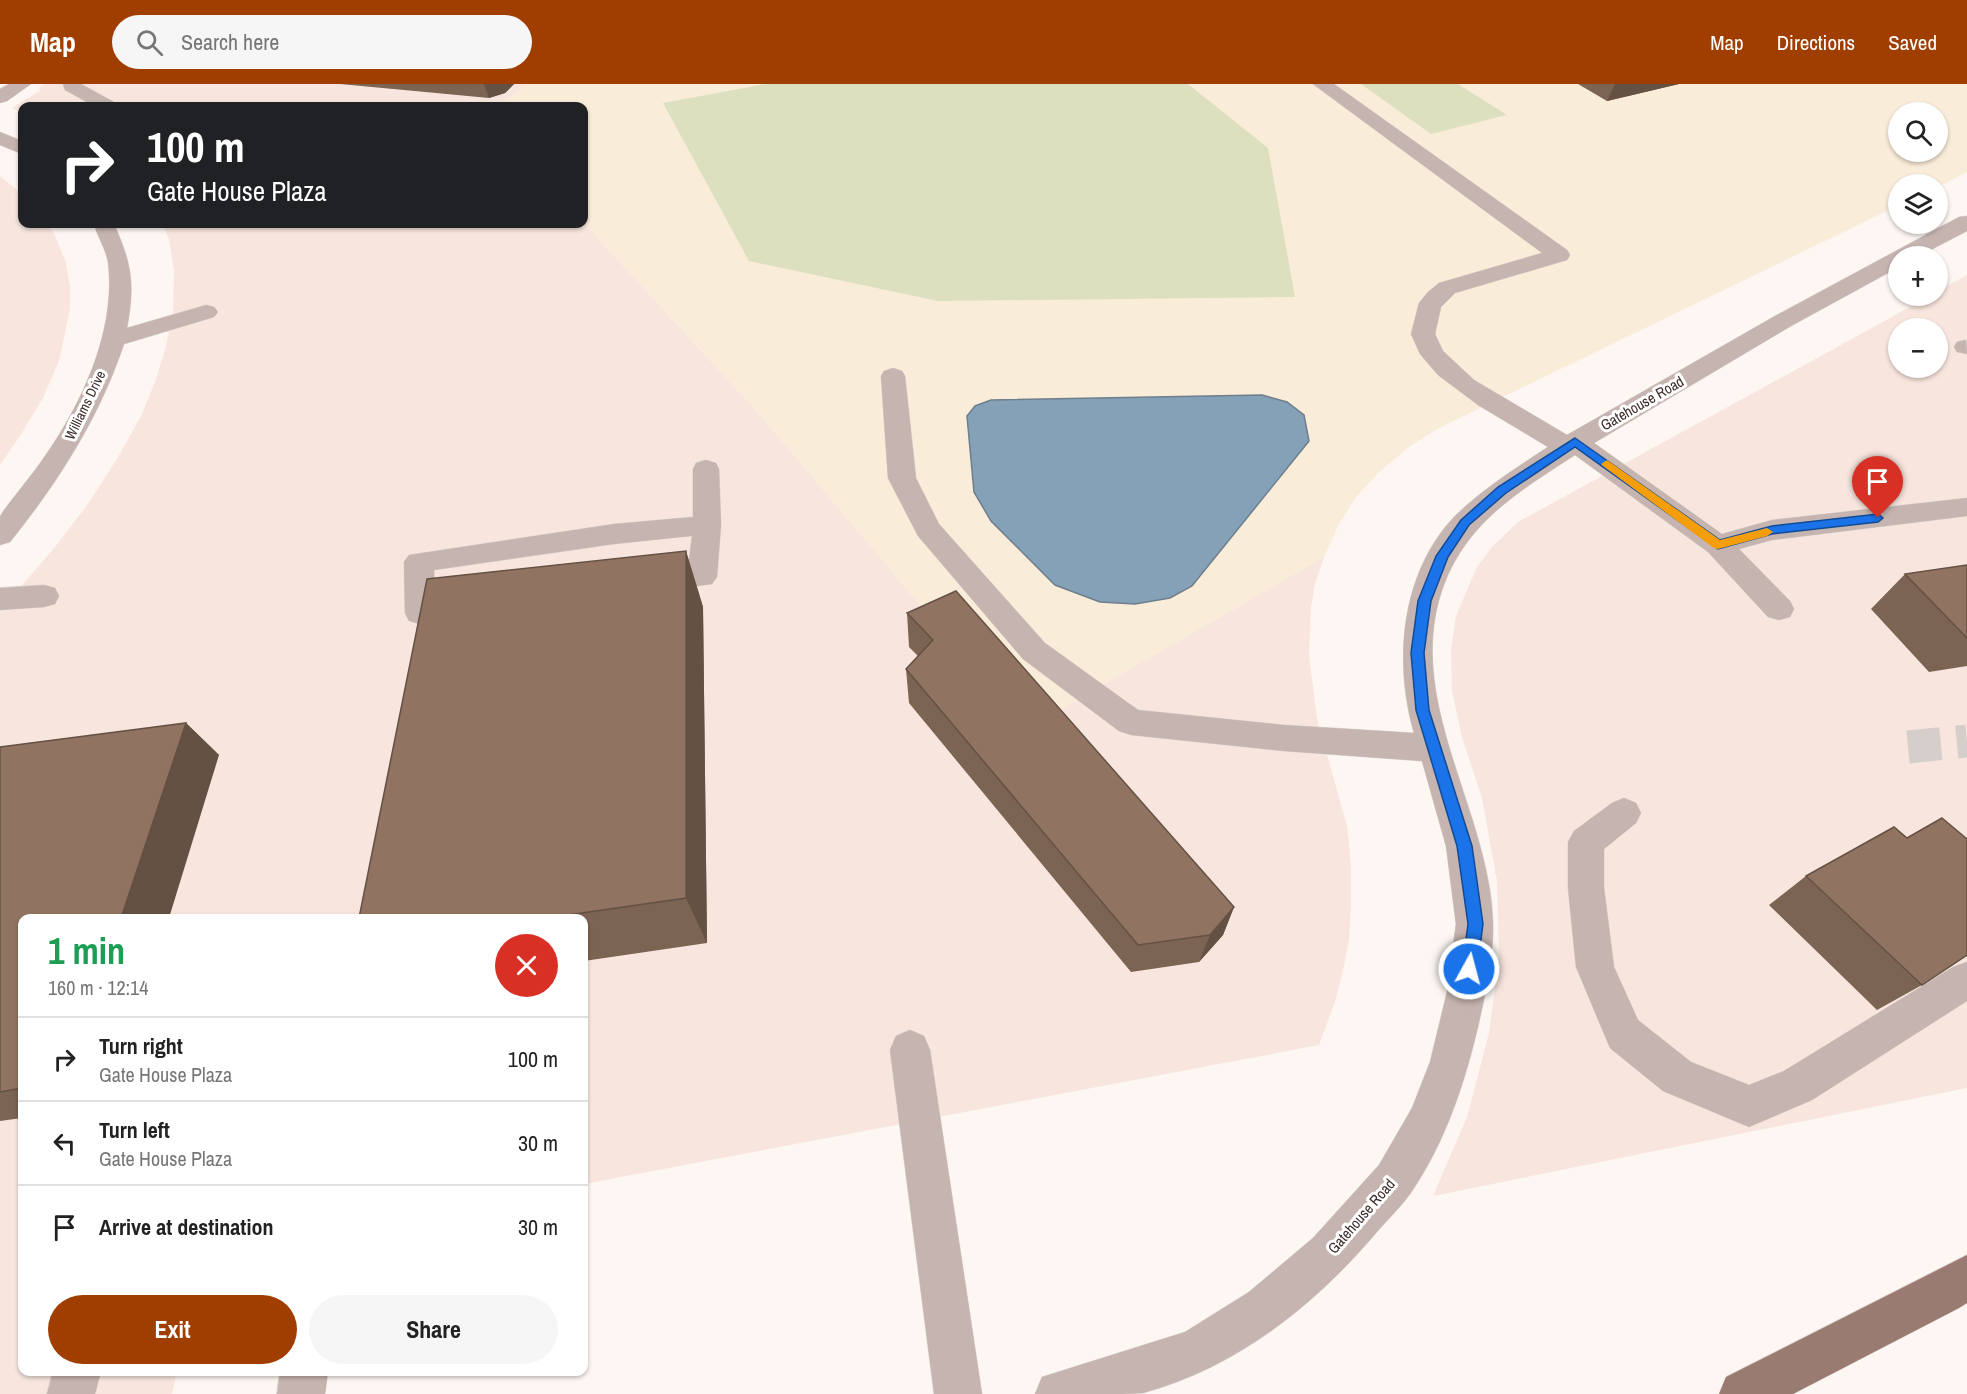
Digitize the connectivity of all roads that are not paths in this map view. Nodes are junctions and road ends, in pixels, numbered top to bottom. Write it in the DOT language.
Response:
graph roads {
  1 [pos="22,84"];
  2 [pos="1322,84"];
  3 [pos="72,86"];
  4 [pos="0,97"];
  5 [pos="100,102"];
  6 [pos="0,138"];
  7 [pos="18,146"];
  8 [pos="1967,222"];
  9 [pos="106,228"];
  10 [pos="1922,246"];
  11 [pos="1888,264"];
  12 [pos="206,312"];
  13 [pos="114,339"];
  14 [pos="893,376"];
  15 [pos="1571,444"];
  16 [pos="706,469"];
  17 [pos="1967,507"];
  18 [pos="707,525"];
  19 [pos="0,535"];
  20 [pos="1718,545"];
  21 [pos="44,596"];
  22 [pos="0,599"];
  23 [pos="1779,609"];
  24 [pos="1434,748"];
  25 [pos="1624,813"];
  26 [pos="1967,980"];
  27 [pos="910,1050"];
  28 [pos="1967,1278"];
  29 [pos="76,1376"];
  30 [pos="303,1376"];
  31 [pos="71,1394"];
  32 [pos="301,1394"];
  33 [pos="958,1394"];
  34 [pos="1059,1394"];
  35 [pos="1743,1394"];
  1 -- 4 [label="street"];
  2 -- 15 [label="street"];
  3 -- 5 [label="street"];
  6 -- 7 [label="street"];
  8 -- 10 [label="street, Gatehouse Road"];
  9 -- 13 [label="street, Williams Drive"];
  11 -- 15 [label="street, Gatehouse Road"];
  12 -- 13 [label="street"];
  13 -- 19 [label="street, Williams Drive"];
  14 -- 24 [label="street"];
  15 -- 20 [label="street"];
  15 -- 24 [label="street, Gatehouse Road"];
  16 -- 18 [label="street"];
  17 -- 20 [label="street"];
  18 -- 18 [label="street"];
  20 -- 23 [label="street"];
  21 -- 22 [label="street"];
  24 -- 34 [label="street, Gatehouse Road"];
  25 -- 26 [label="street"];
  27 -- 33 [label="street"];
  28 -- 35 [label="main road"];
  29 -- 31 [label="street"];
  30 -- 32 [label="street"];
}
